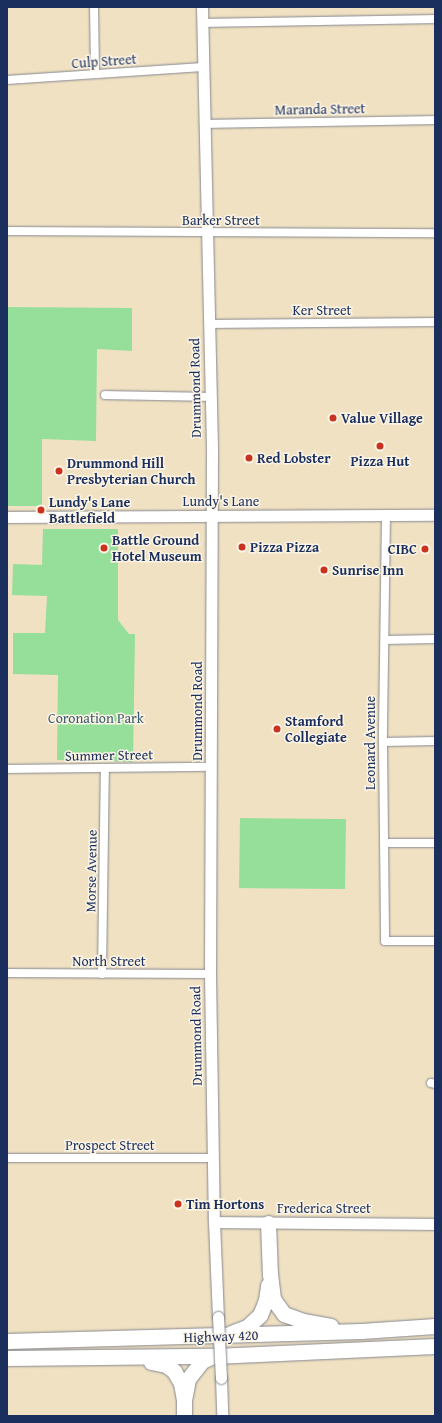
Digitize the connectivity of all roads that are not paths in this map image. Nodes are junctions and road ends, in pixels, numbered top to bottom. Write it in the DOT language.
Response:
graph roads {
  1 [pos="94,7"];
  2 [pos="202,7"];
  3 [pos="435,19"];
  4 [pos="203,23"];
  5 [pos="203,67"];
  6 [pos="95,74"];
  7 [pos="7,80"];
  8 [pos="435,120"];
  9 [pos="205,124"];
  10 [pos="7,231"];
  11 [pos="206,233"];
  12 [pos="435,233"];
  13 [pos="435,322"];
  14 [pos="209,324"];
  15 [pos="105,395"];
  16 [pos="211,396"];
  17 [pos="212,515"];
  18 [pos="386,515"];
  19 [pos="435,515"];
  20 [pos="7,517"];
  21 [pos="435,639"];
  22 [pos="384,640"];
  23 [pos="435,741"];
  24 [pos="383,742"];
  25 [pos="211,767"];
  26 [pos="106,768"];
  27 [pos="7,769"];
  28 [pos="384,843"];
  29 [pos="435,843"];
  30 [pos="435,941"];
  31 [pos="7,973"];
  32 [pos="102,974"];
  33 [pos="210,974"];
  34 [pos="7,1158"];
  35 [pos="213,1158"];
  36 [pos="214,1222"];
  37 [pos="268,1223"];
  38 [pos="435,1224"];
  39 [pos="270,1274"];
  40 [pos="435,1326"];
  41 [pos="361,1332"];
  42 [pos="224,1336"];
  43 [pos="7,1341"];
  44 [pos="435,1346"];
  45 [pos="214,1356"];
  46 [pos="122,1357"];
  47 [pos="7,1358"];
  48 [pos="184,1400"];
  49 [pos="184,1416"];
  50 [pos="222,1416"];
  1 -- 6 [label="street"];
  2 -- 4 [label="main road, Drummond Road"];
  3 -- 4 [label="street"];
  4 -- 5 [label="main road, Drummond Road"];
  5 -- 6 [label="street, Culp Street"];
  5 -- 9 [label="main road, Drummond Road"];
  6 -- 7 [label="street, Culp Street"];
  8 -- 9 [label="street, Maranda Street"];
  9 -- 11 [label="main road, Drummond Road"];
  10 -- 11 [label="street, Barker Street"];
  11 -- 12 [label="street, Barker Street"];
  11 -- 14 [label="main road, Drummond Road"];
  13 -- 14 [label="street, Ker Street"];
  14 -- 16 [label="main road, Drummond Road"];
  15 -- 16 [label="street"];
  16 -- 17 [label="main road, Drummond Road"];
  17 -- 18 [label="main road, Lundy's Lane"];
  17 -- 20 [label="main road, Lundy's Lane"];
  17 -- 25 [label="main road, Drummond Road"];
  18 -- 19 [label="main road, Lundy's Lane"];
  18 -- 22 [label="street, Leonard Avenue"];
  21 -- 22 [label="street"];
  22 -- 24 [label="street, Leonard Avenue"];
  23 -- 24 [label="street"];
  24 -- 28 [label="street, Leonard Avenue"];
  25 -- 26 [label="street, Summer Street"];
  25 -- 33 [label="main road, Drummond Road"];
  26 -- 27 [label="street, Summer Street"];
  26 -- 32 [label="street, Morse Avenue"];
  28 -- 29 [label="street"];
  28 -- 30 [label="street, Leonard Avenue"];
  31 -- 32 [label="street, North Street"];
  32 -- 33 [label="street, North Street"];
  33 -- 35 [label="main road, Drummond Road"];
  34 -- 35 [label="street, Prospect Street"];
  35 -- 36 [label="main road, Drummond Road"];
  36 -- 37 [label="main road, Frederica Street"];
  36 -- 50 [label="main road, Drummond Road, bridge"];
  37 -- 38 [label="main road, Frederica Street"];
  37 -- 39 [label="highway"];
  39 -- 41 [label="highway"];
  39 -- 42 [label="highway"];
  40 -- 41 [label="highway, Highway 420"];
  41 -- 42 [label="highway, Highway 420"];
  42 -- 43 [label="highway, Highway 420"];
  44 -- 45 [label="highway, Highway 420"];
  45 -- 46 [label="highway, Highway 420"];
  45 -- 48 [label="highway"];
  46 -- 47 [label="highway, Highway 420"];
  46 -- 48 [label="highway"];
  48 -- 49 [label="highway"];
}
